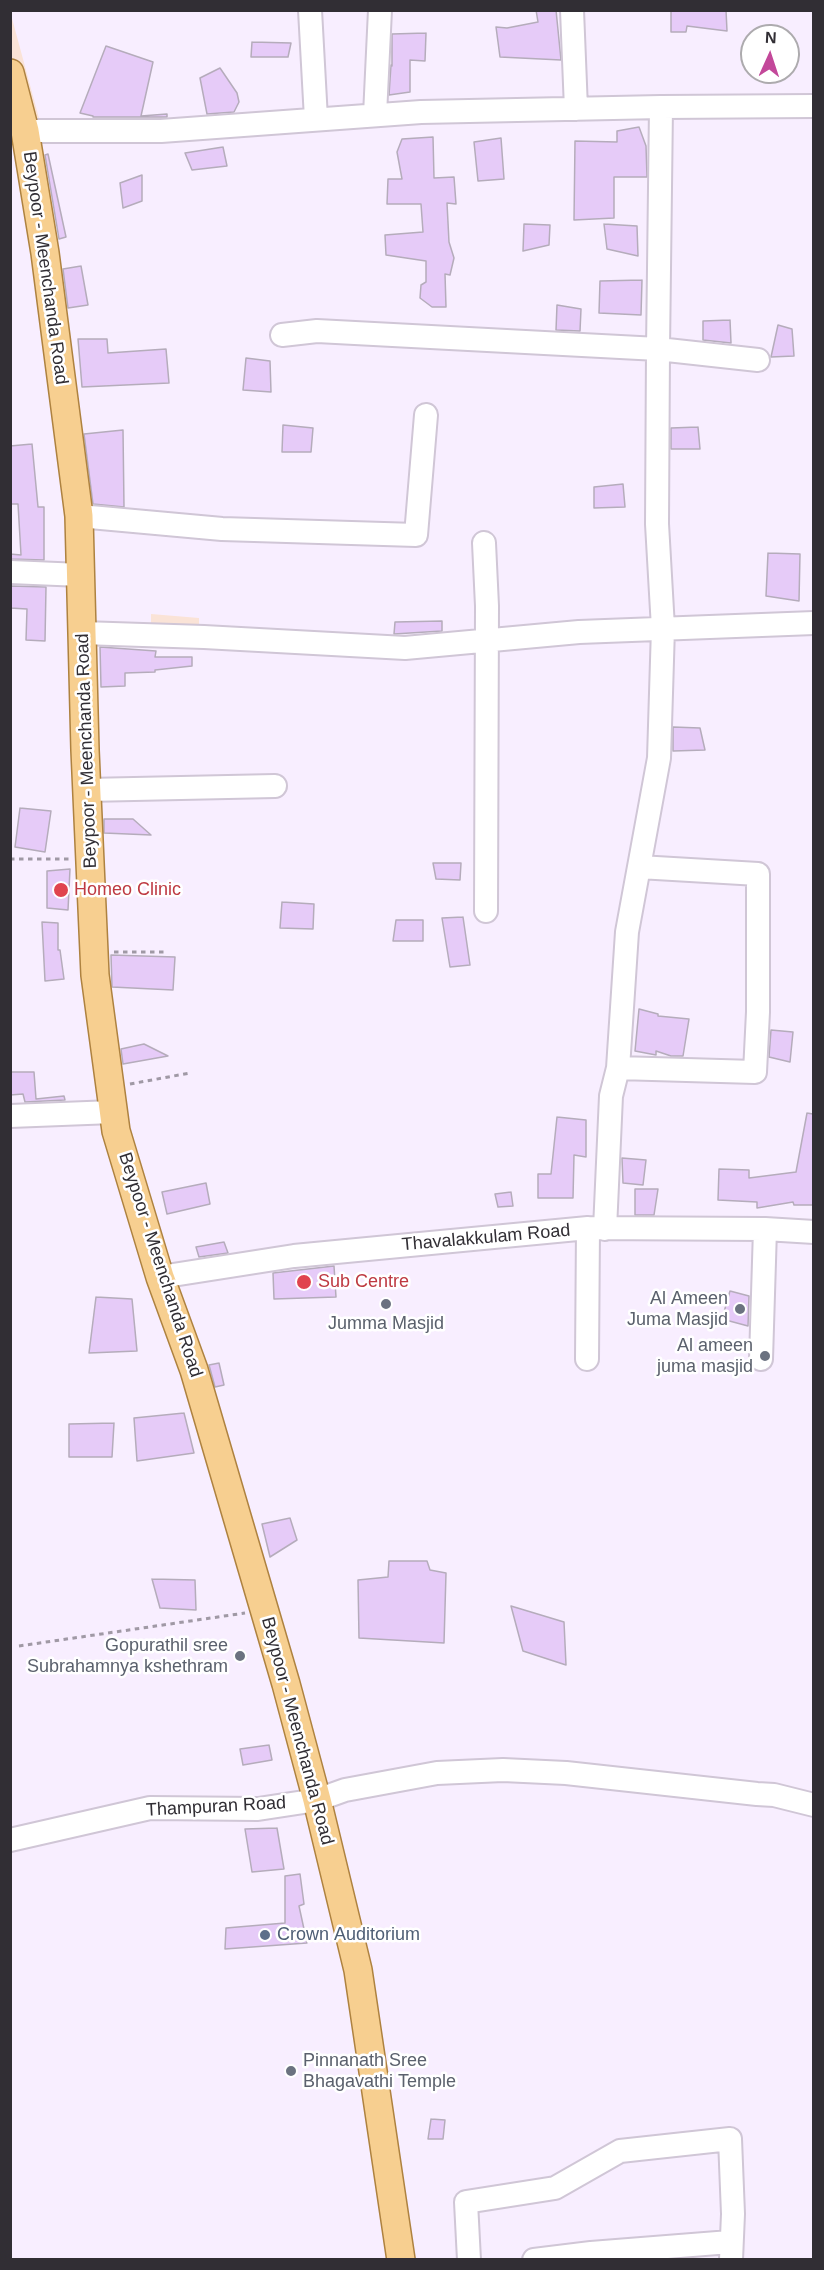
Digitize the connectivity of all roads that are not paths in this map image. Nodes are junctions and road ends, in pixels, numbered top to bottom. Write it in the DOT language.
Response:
graph roads {
  1 [pos="310,10"];
  2 [pos="380,10"];
  3 [pos="572,10"];
  4 [pos="10,74"];
  5 [pos="813,106"];
  6 [pos="661,107"];
  7 [pos="576,109"];
  8 [pos="375,115"];
  9 [pos="316,119"];
  10 [pos="25,131"];
  11 [pos="282,335"];
  12 [pos="658,349"];
  13 [pos="758,360"];
  14 [pos="426,415"];
  15 [pos="79,516"];
  16 [pos="484,543"];
  17 [pos="10,572"];
  18 [pos="81,575"];
  19 [pos="813,623"];
  20 [pos="663,628"];
  21 [pos="82,633"];
  22 [pos="486,641"];
  23 [pos="275,786"];
  24 [pos="87,790"];
  25 [pos="639,867"];
  26 [pos="486,911"];
  27 [pos="618,1068"];
  28 [pos="112,1100"];
  29 [pos="10,1116"];
  30 [pos="597,1228"];
  31 [pos="765,1229"];
  32 [pos="813,1232"];
  33 [pos="160,1277"];
  34 [pos="587,1359"];
  35 [pos="761,1359"];
  36 [pos="317,1800"];
  37 [pos="813,1805"];
  38 [pos="10,1840"];
  39 [pos="731,2251"];
  40 [pos="401,2259"];
  41 [pos="469,2259"];
  42 [pos="534,2259"];
  1 -- 9 [label="street"];
  2 -- 8 [label="street"];
  3 -- 7 [label="street"];
  4 -- 10 [label="main road, Beypoor - Meenchanda Road"];
  5 -- 6 [label="street"];
  6 -- 7 [label="street"];
  6 -- 12 [label="street"];
  7 -- 8 [label="street"];
  8 -- 9 [label="street"];
  9 -- 10 [label="street"];
  10 -- 15 [label="main road, Beypoor - Meenchanda Road"];
  11 -- 12 [label="street"];
  12 -- 13 [label="street"];
  12 -- 20 [label="street"];
  14 -- 15 [label="street"];
  15 -- 18 [label="main road, Beypoor - Meenchanda Road"];
  16 -- 22 [label="street"];
  17 -- 18 [label="street"];
  18 -- 21 [label="main road, Beypoor - Meenchanda Road"];
  19 -- 20 [label="street"];
  20 -- 22 [label="street"];
  20 -- 25 [label="street"];
  21 -- 22 [label="street"];
  21 -- 24 [label="main road, Beypoor - Meenchanda Road"];
  22 -- 26 [label="street"];
  23 -- 24 [label="street"];
  24 -- 28 [label="main road, Beypoor - Meenchanda Road"];
  25 -- 27 [label="street"];
  25 -- 27 [label="street"];
  27 -- 30 [label="street"];
  28 -- 29 [label="street"];
  28 -- 33 [label="main road, Beypoor - Meenchanda Road"];
  30 -- 31 [label="street, Thavalakkulam Road"];
  30 -- 33 [label="street, Thavalakkulam Road"];
  30 -- 34 [label="street"];
  31 -- 32 [label="street, Thavalakkulam Road"];
  31 -- 35 [label="street"];
  33 -- 36 [label="main road, Beypoor - Meenchanda Road"];
  36 -- 37 [label="street, Thampuran Road"];
  36 -- 38 [label="street, Thampuran Road"];
  36 -- 40 [label="main road, Beypoor - Meenchanda Road"];
  39 -- 41 [label="street"];
  39 -- 42 [label="street"];
}
